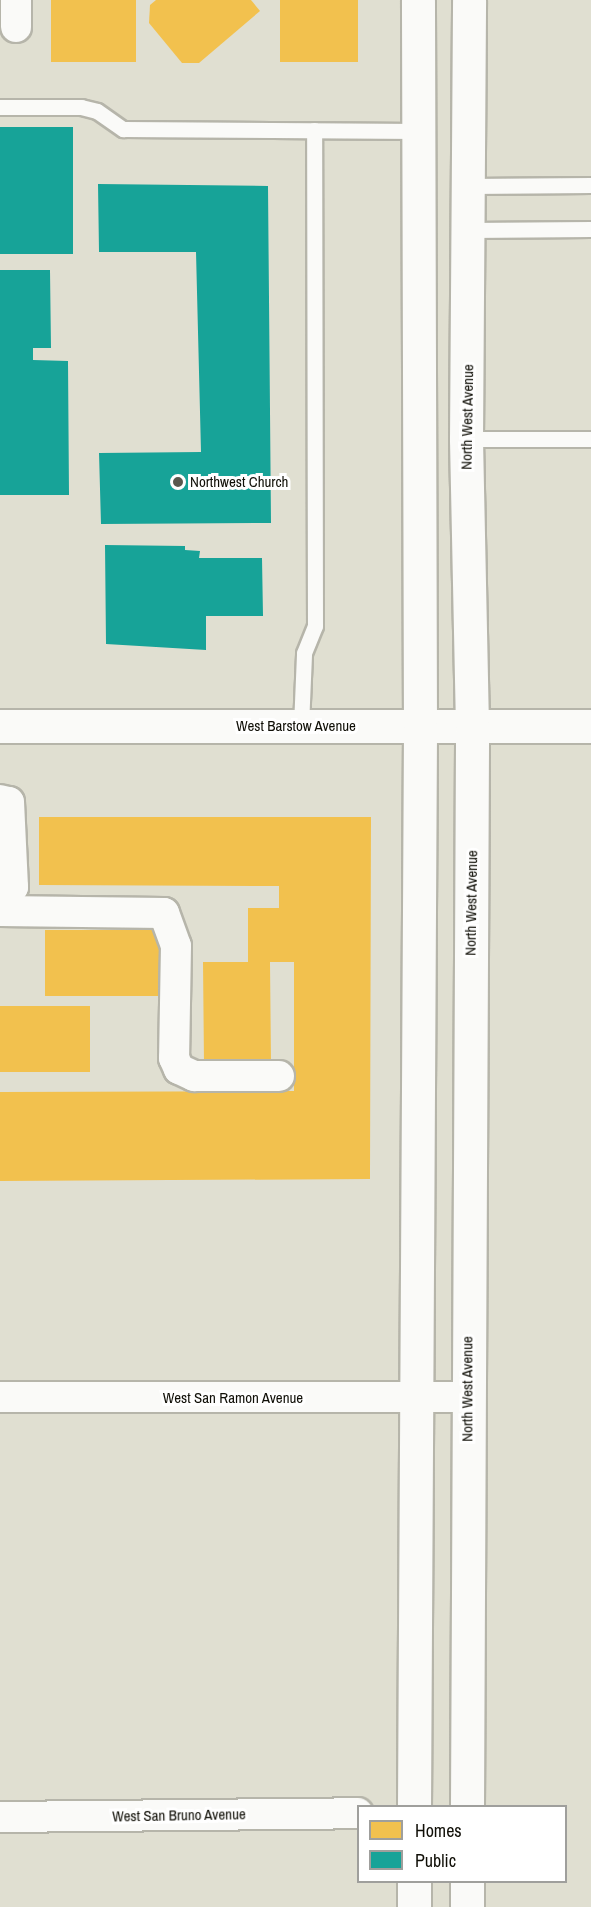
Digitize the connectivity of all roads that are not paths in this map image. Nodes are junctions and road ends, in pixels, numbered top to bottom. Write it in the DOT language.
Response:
graph roads {
  1 [pos="418,0"];
  2 [pos="469,0"];
  3 [pos="0,107"];
  4 [pos="314,130"];
  5 [pos="420,131"];
  6 [pos="591,185"];
  7 [pos="469,186"];
  8 [pos="591,229"];
  9 [pos="469,230"];
  10 [pos="466,439"];
  11 [pos="591,439"];
  12 [pos="0,726"];
  13 [pos="301,726"];
  14 [pos="420,726"];
  15 [pos="472,726"];
  16 [pos="591,726"];
  17 [pos="0,800"];
  18 [pos="0,903"];
  19 [pos="0,911"];
  20 [pos="279,1076"];
  21 [pos="0,1397"];
  22 [pos="466,1397"];
  23 [pos="415,1398"];
  24 [pos="414,1805"];
  25 [pos="467,1805"];
  26 [pos="357,1813"];
  27 [pos="0,1817"];
  28 [pos="414,1883"];
  29 [pos="467,1883"];
  30 [pos="414,1907"];
  31 [pos="467,1907"];
  1 -- 5 [label="main road"];
  2 -- 7 [label="main road, North West Avenue"];
  3 -- 4 [label="lane"];
  4 -- 5 [label="lane"];
  4 -- 13 [label="lane"];
  5 -- 14 [label="main road"];
  6 -- 7 [label="lane"];
  7 -- 9 [label="main road, North West Avenue"];
  8 -- 9 [label="lane"];
  9 -- 10 [label="main road, North West Avenue"];
  10 -- 11 [label="lane"];
  10 -- 15 [label="main road, North West Avenue"];
  12 -- 13 [label="main road, West Barstow Avenue"];
  13 -- 14 [label="main road, West Barstow Avenue"];
  14 -- 15 [label="main road, West Barstow Avenue"];
  14 -- 23 [label="main road"];
  15 -- 16 [label="main road, West Barstow Avenue"];
  15 -- 22 [label="main road, North West Avenue"];
  17 -- 18 [label="street"];
  19 -- 20 [label="street"];
  21 -- 23 [label="street, West San Ramon Avenue"];
  22 -- 23 [label="street, West San Ramon Avenue"];
  22 -- 25 [label="main road, North West Avenue"];
  23 -- 24 [label="main road"];
  26 -- 27 [label="street, West San Bruno Avenue"];
  28 -- 30 [label="main road"];
  29 -- 31 [label="main road"];
}
